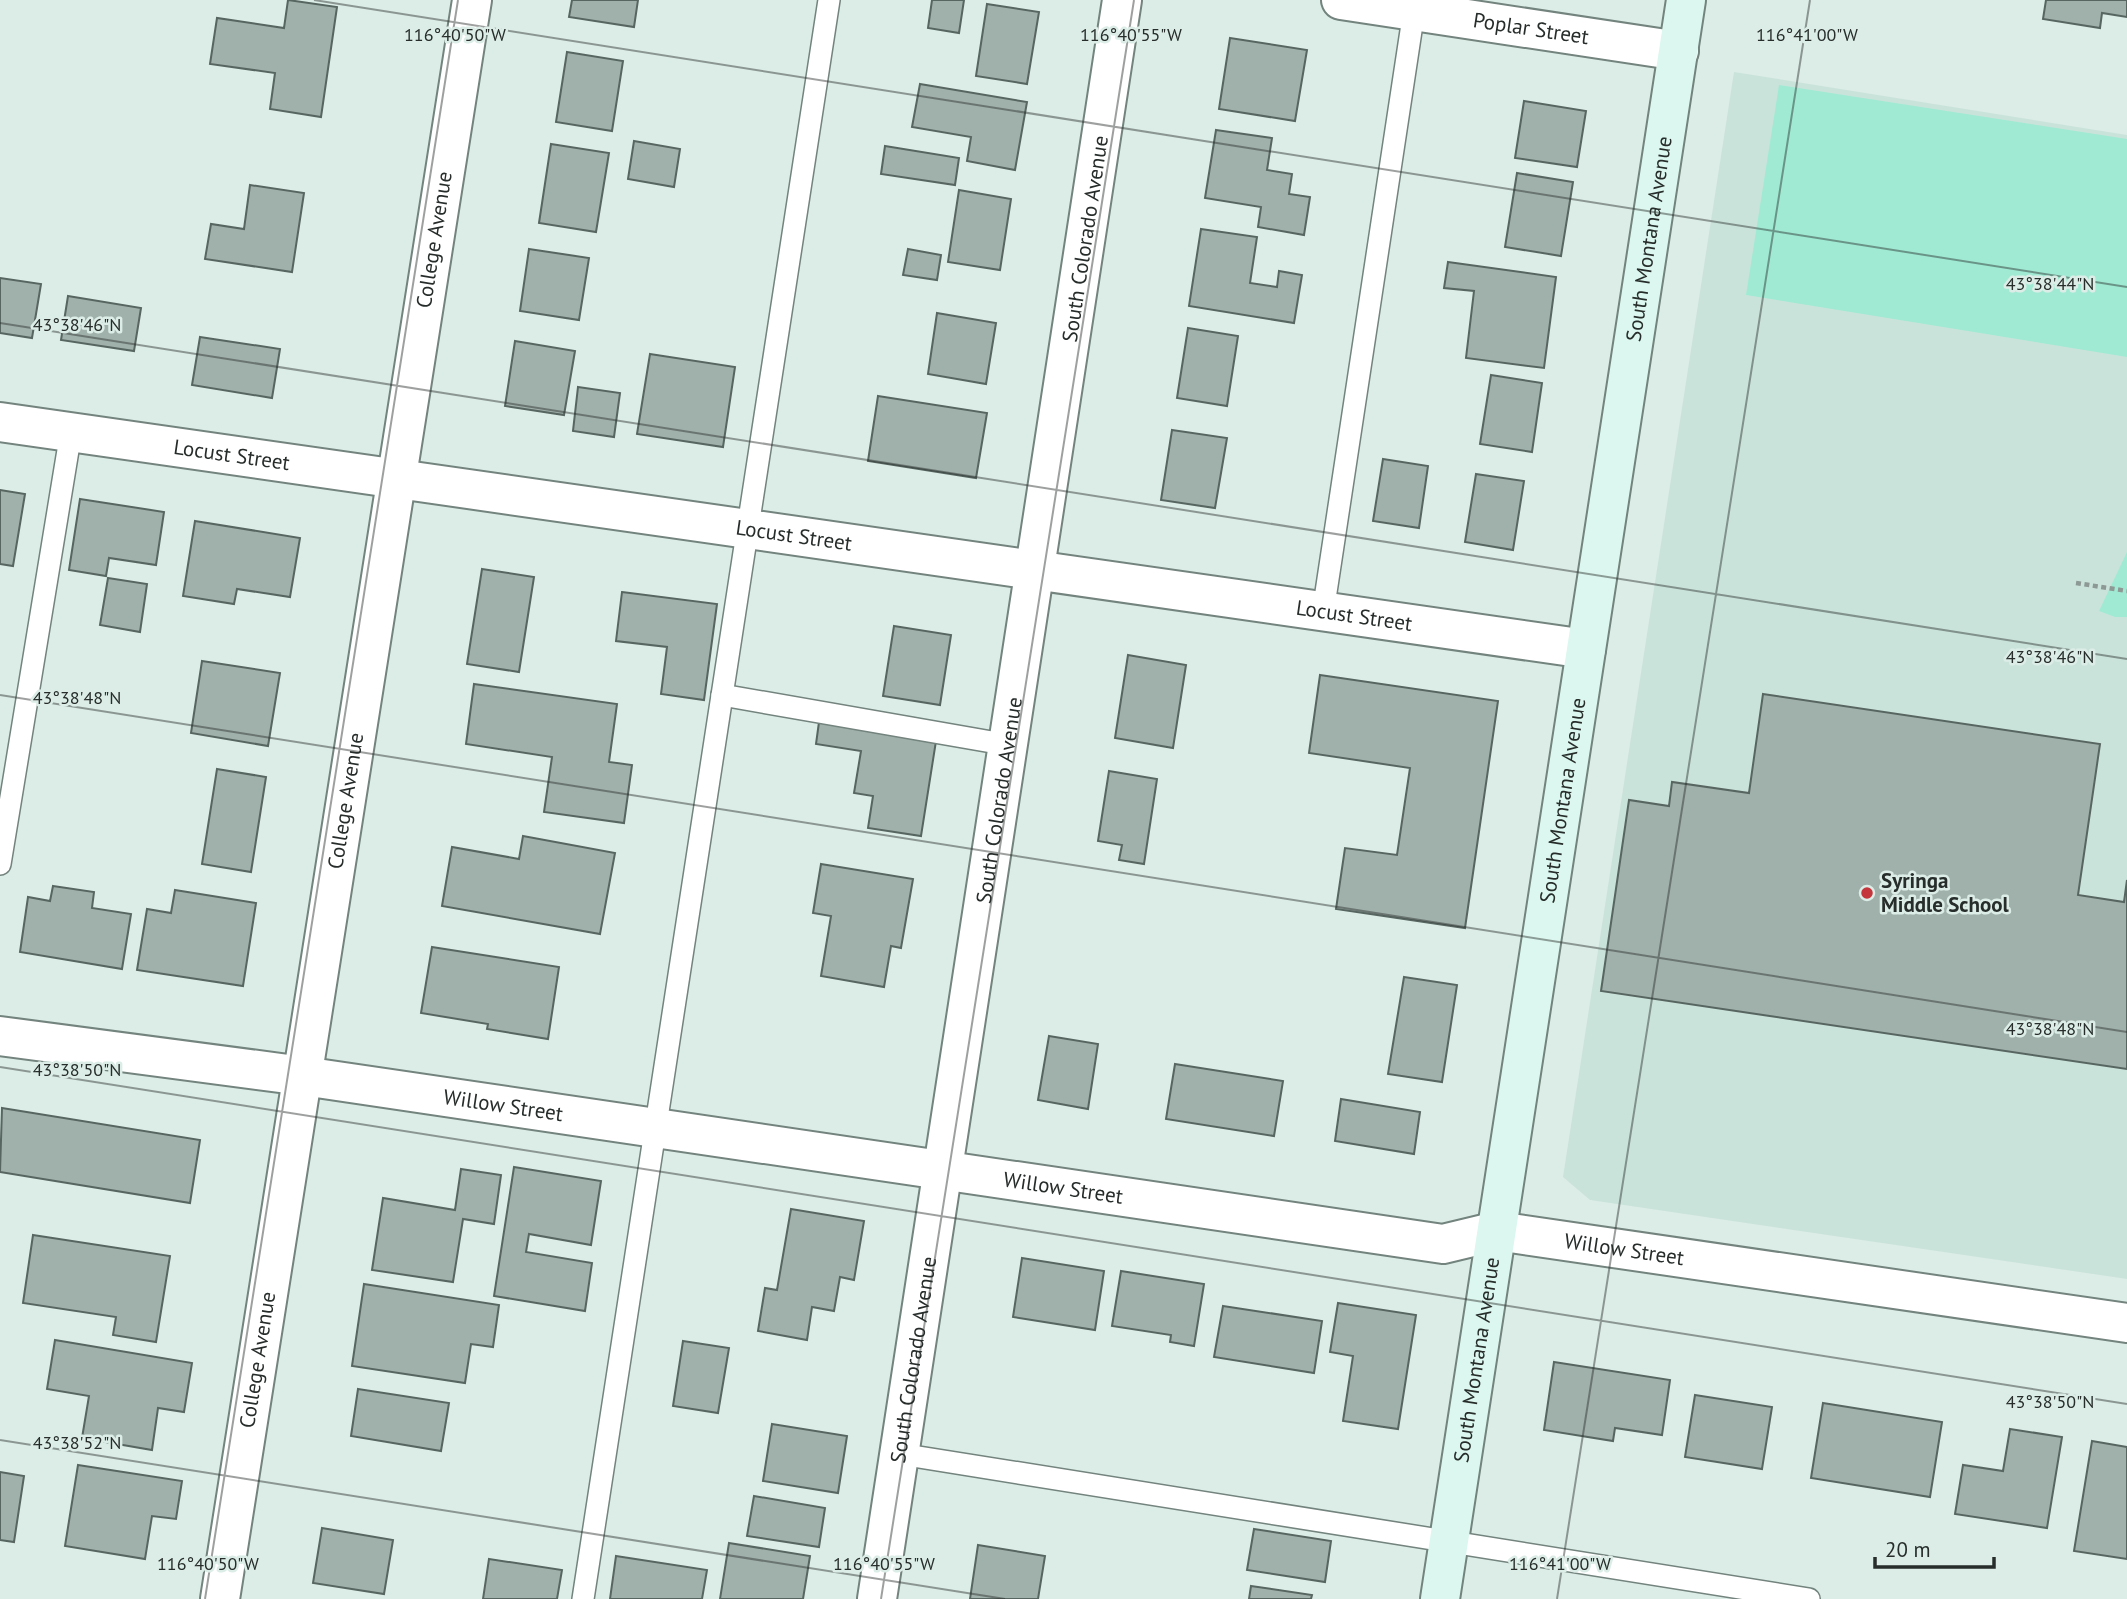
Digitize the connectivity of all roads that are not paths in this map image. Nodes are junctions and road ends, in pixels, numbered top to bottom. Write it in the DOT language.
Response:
graph roads {
  1 [pos="472,0"];
  2 [pos="829,0"];
  3 [pos="1122,0"];
  4 [pos="1341,0"];
  5 [pos="1686,0"];
  6 [pos="1413,11"];
  7 [pos="1679,51"];
  8 [pos="0,422"];
  9 [pos="71,432"];
  10 [pos="396,480"];
  11 [pos="747,530"];
  12 [pos="1036,571"];
  13 [pos="1323,612"];
  14 [pos="1587,649"];
  15 [pos="722,695"];
  16 [pos="1009,745"];
  17 [pos="0,864"];
  18 [pos="0,1036"];
  19 [pos="303,1076"];
  20 [pos="655,1128"];
  21 [pos="944,1170"];
  22 [pos="1497,1231"];
  23 [pos="2127,1323"];
  24 [pos="900,1454"];
  25 [pos="1448,1542"];
  26 [pos="220,1599"];
  27 [pos="583,1599"];
  28 [pos="877,1599"];
  29 [pos="1440,1599"];
  30 [pos="1809,1599"];
  1 -- 10 [label="street, College Avenue"];
  2 -- 11 [label="lane"];
  3 -- 12 [label="street, South Colorado Avenue"];
  4 -- 6 [label="street, Poplar Street"];
  5 -- 7 [label="street, South Montana Avenue"];
  6 -- 7 [label="street, Poplar Street"];
  6 -- 13 [label="lane"];
  7 -- 14 [label="street, South Montana Avenue"];
  8 -- 9 [label="street, Locust Street"];
  9 -- 10 [label="street, Locust Street"];
  9 -- 17 [label="lane"];
  10 -- 11 [label="street, Locust Street"];
  10 -- 19 [label="street, College Avenue"];
  11 -- 12 [label="street, Locust Street"];
  11 -- 15 [label="lane"];
  12 -- 13 [label="street, Locust Street"];
  12 -- 16 [label="street, South Colorado Avenue"];
  13 -- 14 [label="street, Locust Street"];
  14 -- 22 [label="street, South Montana Avenue"];
  15 -- 16 [label="lane"];
  15 -- 20 [label="lane"];
  16 -- 21 [label="street, South Colorado Avenue"];
  18 -- 19 [label="street, Willow Street"];
  19 -- 20 [label="street, Willow Street"];
  19 -- 26 [label="street, College Avenue"];
  20 -- 21 [label="street, Willow Street"];
  20 -- 27 [label="lane"];
  21 -- 22 [label="street, Willow Street"];
  21 -- 24 [label="street, South Colorado Avenue"];
  22 -- 23 [label="street, Willow Street"];
  22 -- 25 [label="street, South Montana Avenue"];
  24 -- 25 [label="lane"];
  24 -- 28 [label="street, South Colorado Avenue"];
  25 -- 29 [label="street, South Montana Avenue"];
  25 -- 30 [label="lane"];
}
